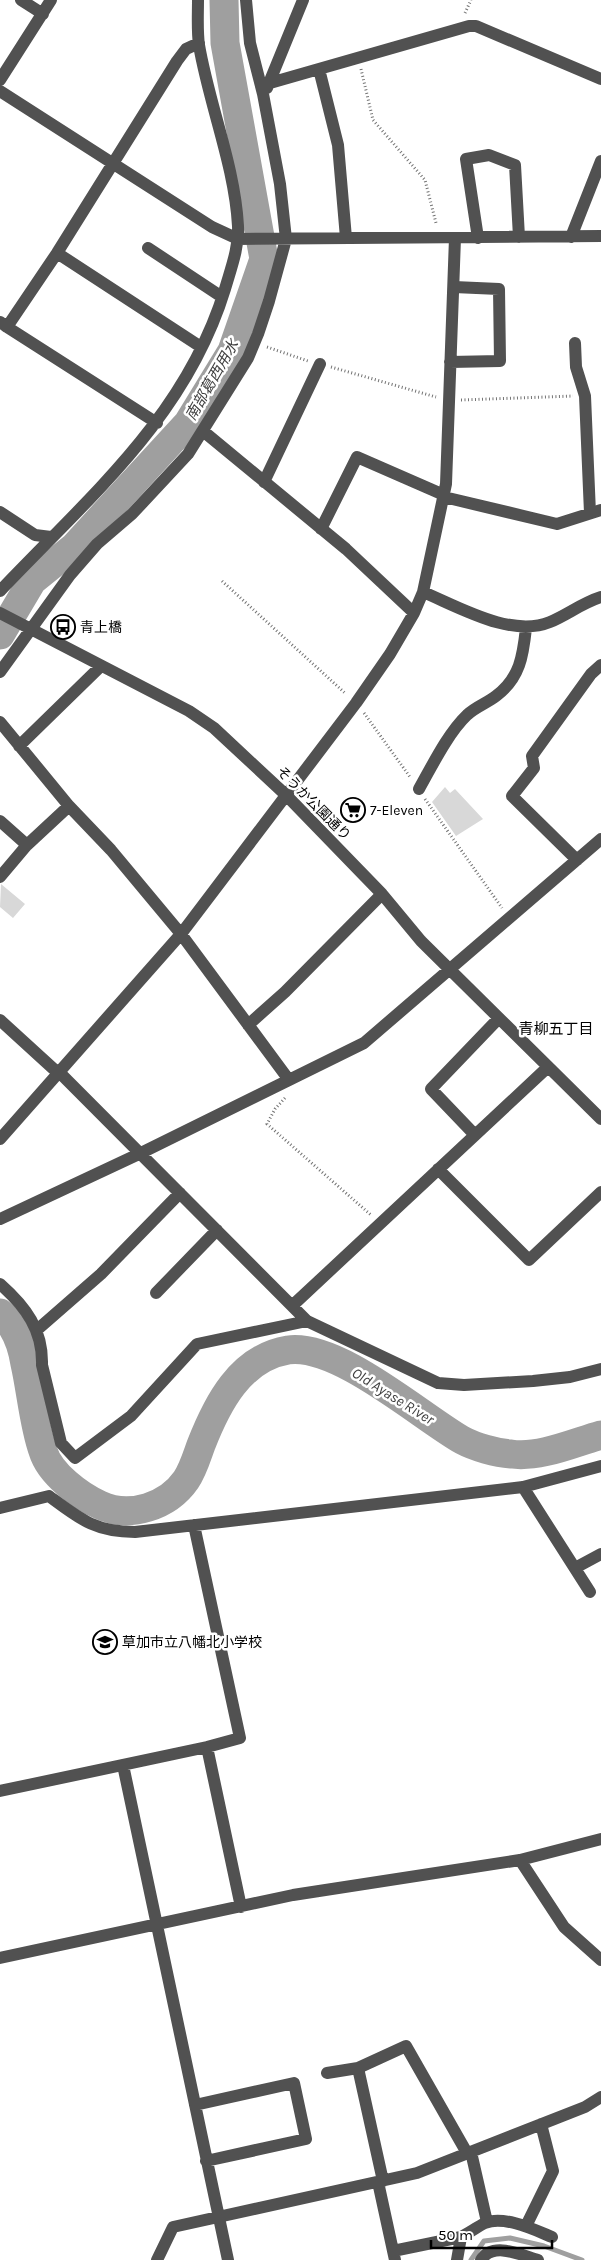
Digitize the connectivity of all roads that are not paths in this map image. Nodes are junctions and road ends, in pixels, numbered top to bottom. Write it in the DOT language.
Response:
graph roads {
  1 [pos="21,0"];
  2 [pos="51,0"];
  3 [pos="198,0"];
  4 [pos="246,0"];
  5 [pos="303,0"];
  6 [pos="42,14"];
  7 [pos="199,43"];
  8 [pos="319,69"];
  9 [pos="601,79"];
  10 [pos="0,80"];
  11 [pos="270,83"];
  12 [pos="0,91"];
  13 [pos="263,94"];
  14 [pos="601,161"];
  15 [pos="112,164"];
  16 [pos="601,236"];
  17 [pos="571,237"];
  18 [pos="346,238"];
  19 [pos="455,238"];
  20 [pos="478,238"];
  21 [pos="518,238"];
  22 [pos="243,239"];
  23 [pos="283,240"];
  24 [pos="148,248"];
  25 [pos="57,253"];
  26 [pos="454,286"];
  27 [pos="222,297"];
  28 [pos="4,325"];
  29 [pos="575,343"];
  30 [pos="202,347"];
  31 [pos="450,362"];
  32 [pos="320,364"];
  33 [pos="157,422"];
  34 [pos="203,431"];
  35 [pos="264,482"];
  36 [pos="444,496"];
  37 [pos="0,512"];
  38 [pos="596,512"];
  39 [pos="321,529"];
  40 [pos="51,537"];
  41 [pos="0,591"];
  42 [pos="423,592"];
  43 [pos="601,597"];
  44 [pos="0,613"];
  45 [pos="414,613"];
  46 [pos="27,626"];
  47 [pos="526,628"];
  48 [pos="601,665"];
  49 [pos="101,666"];
  50 [pos="0,672"];
  51 [pos="0,722"];
  52 [pos="19,746"];
  53 [pos="425,784"];
  54 [pos="287,796"];
  55 [pos="69,806"];
  56 [pos="0,821"];
  57 [pos="601,840"];
  58 [pos="27,845"];
  59 [pos="578,860"];
  60 [pos="0,877"];
  61 [pos="382,894"];
  62 [pos="181,934"];
  63 [pos="450,969"];
  64 [pos="499,1018"];
  65 [pos="0,1020"];
  66 [pos="248,1025"];
  67 [pos="548,1067"];
  68 [pos="58,1073"];
  69 [pos="286,1081"];
  70 [pos="601,1119"];
  71 [pos="475,1135"];
  72 [pos="0,1138"];
  73 [pos="141,1153"];
  74 [pos="438,1169"];
  75 [pos="601,1192"];
  76 [pos="180,1193"];
  77 [pos="0,1219"];
  78 [pos="217,1230"];
  79 [pos="0,1284"];
  80 [pos="156,1293"];
  81 [pos="293,1305"];
  82 [pos="307,1321"];
  83 [pos="38,1329"];
  84 [pos="601,1369"];
  85 [pos="601,1466"];
  86 [pos="523,1487"];
  87 [pos="0,1508"];
  88 [pos="194,1525"];
  89 [pos="601,1554"];
  90 [pos="575,1568"];
  91 [pos="590,1592"];
  92 [pos="208,1747"];
  93 [pos="123,1765"];
  94 [pos="0,1791"];
  95 [pos="601,1839"];
  96 [pos="520,1860"];
  97 [pos="241,1907"];
  98 [pos="156,1924"];
  99 [pos="0,1958"];
  100 [pos="601,1960"];
  101 [pos="358,2068"];
  102 [pos="327,2073"];
  103 [pos="601,2097"];
  104 [pos="195,2105"];
  105 [pos="541,2124"];
  106 [pos="469,2152"];
  107 [pos="206,2161"];
  108 [pos="381,2181"];
  109 [pos="218,2216"];
  110 [pos="487,2222"];
  111 [pos="526,2226"];
  112 [pos="461,2237"];
  113 [pos="552,2237"];
  114 [pos="394,2255"];
  115 [pos="157,2260"];
  116 [pos="228,2260"];
  117 [pos="457,2260"];
  118 [pos="481,2260"];
  119 [pos="538,2260"];
  1 -- 6 [label="street"];
  2 -- 6 [label="street"];
  3 -- 7 [label="street"];
  4 -- 13 [label="street"];
  5 -- 11 [label="street"];
  6 -- 10 [label="street"];
  7 -- 15 [label="street"];
  7 -- 22 [label="street"];
  8 -- 9 [label="street"];
  8 -- 11 [label="street"];
  8 -- 18 [label="street"];
  11 -- 13 [label="street"];
  12 -- 15 [label="street"];
  13 -- 23 [label="street"];
  14 -- 17 [label="street"];
  15 -- 22 [label="street"];
  15 -- 25 [label="street"];
  16 -- 17 [label="street"];
  17 -- 21 [label="street"];
  18 -- 19 [label="street"];
  18 -- 23 [label="street"];
  19 -- 20 [label="street"];
  19 -- 26 [label="street"];
  20 -- 21 [label="street"];
  20 -- 21 [label="street"];
  22 -- 23 [label="street"];
  22 -- 27 [label="street"];
  23 -- 34 [label="street"];
  24 -- 27 [label="street"];
  25 -- 28 [label="street"];
  25 -- 30 [label="street"];
  26 -- 31 [label="street"];
  26 -- 31 [label="street"];
  27 -- 30 [label="street"];
  28 -- 33 [label="street"];
  29 -- 38 [label="street"];
  30 -- 33 [label="street"];
  31 -- 36 [label="street"];
  32 -- 35 [label="street"];
  33 -- 40 [label="street"];
  34 -- 35 [label="street"];
  34 -- 46 [label="street"];
  35 -- 39 [label="street"];
  36 -- 38 [label="street"];
  36 -- 39 [label="street"];
  36 -- 42 [label="street"];
  37 -- 40 [label="street"];
  39 -- 45 [label="street"];
  40 -- 41 [label="street"];
  42 -- 45 [label="street"];
  42 -- 47 [label="street"];
  43 -- 47 [label="street"];
  44 -- 46 [label="street, そうか公園通り"];
  45 -- 54 [label="street"];
  46 -- 49 [label="street, そうか公園通り"];
  46 -- 50 [label="street"];
  47 -- 53 [label="street"];
  48 -- 59 [label="street"];
  49 -- 52 [label="street"];
  49 -- 54 [label="street, そうか公園通り"];
  51 -- 52 [label="street"];
  52 -- 55 [label="street"];
  54 -- 61 [label="street, そうか公園通り"];
  54 -- 62 [label="street"];
  55 -- 58 [label="street"];
  55 -- 62 [label="street"];
  56 -- 58 [label="street"];
  57 -- 59 [label="street"];
  58 -- 60 [label="street"];
  59 -- 63 [label="street"];
  61 -- 63 [label="street, そうか公園通り"];
  61 -- 66 [label="street"];
  62 -- 66 [label="street"];
  62 -- 68 [label="street"];
  63 -- 64 [label="street, そうか公園通り"];
  63 -- 69 [label="street"];
  64 -- 67 [label="street, そうか公園通り"];
  64 -- 71 [label="street"];
  65 -- 68 [label="street"];
  66 -- 69 [label="street"];
  67 -- 70 [label="street, そうか公園通り"];
  67 -- 71 [label="street"];
  68 -- 72 [label="street"];
  68 -- 73 [label="street"];
  69 -- 73 [label="street"];
  71 -- 74 [label="street"];
  73 -- 76 [label="street"];
  73 -- 77 [label="street"];
  74 -- 75 [label="street"];
  74 -- 81 [label="street"];
  76 -- 78 [label="street"];
  76 -- 83 [label="street"];
  78 -- 80 [label="street"];
  78 -- 81 [label="street"];
  79 -- 83 [label="street"];
  81 -- 82 [label="street"];
  82 -- 83 [label="street"];
  82 -- 84 [label="street"];
  85 -- 86 [label="street"];
  86 -- 88 [label="street"];
  86 -- 90 [label="street"];
  87 -- 88 [label="street"];
  88 -- 92 [label="street"];
  89 -- 90 [label="street"];
  90 -- 91 [label="street"];
  92 -- 93 [label="street"];
  92 -- 97 [label="street"];
  93 -- 94 [label="street"];
  93 -- 98 [label="street"];
  95 -- 96 [label="street"];
  96 -- 97 [label="street"];
  96 -- 100 [label="street"];
  97 -- 98 [label="street"];
  98 -- 99 [label="street"];
  98 -- 104 [label="street"];
  101 -- 102 [label="street"];
  101 -- 106 [label="street"];
  101 -- 108 [label="street"];
  103 -- 105 [label="street"];
  104 -- 107 [label="street"];
  104 -- 107 [label="street"];
  105 -- 106 [label="street"];
  105 -- 111 [label="street"];
  106 -- 108 [label="street"];
  106 -- 110 [label="street"];
  107 -- 109 [label="street"];
  108 -- 109 [label="street"];
  108 -- 114 [label="street"];
  109 -- 115 [label="street"];
  109 -- 116 [label="street"];
  110 -- 111 [label="street"];
  110 -- 112 [label="street"];
  111 -- 113 [label="street"];
  112 -- 114 [label="street"];
  112 -- 117 [label="street"];
  118 -- 119 [label="street"];
}
